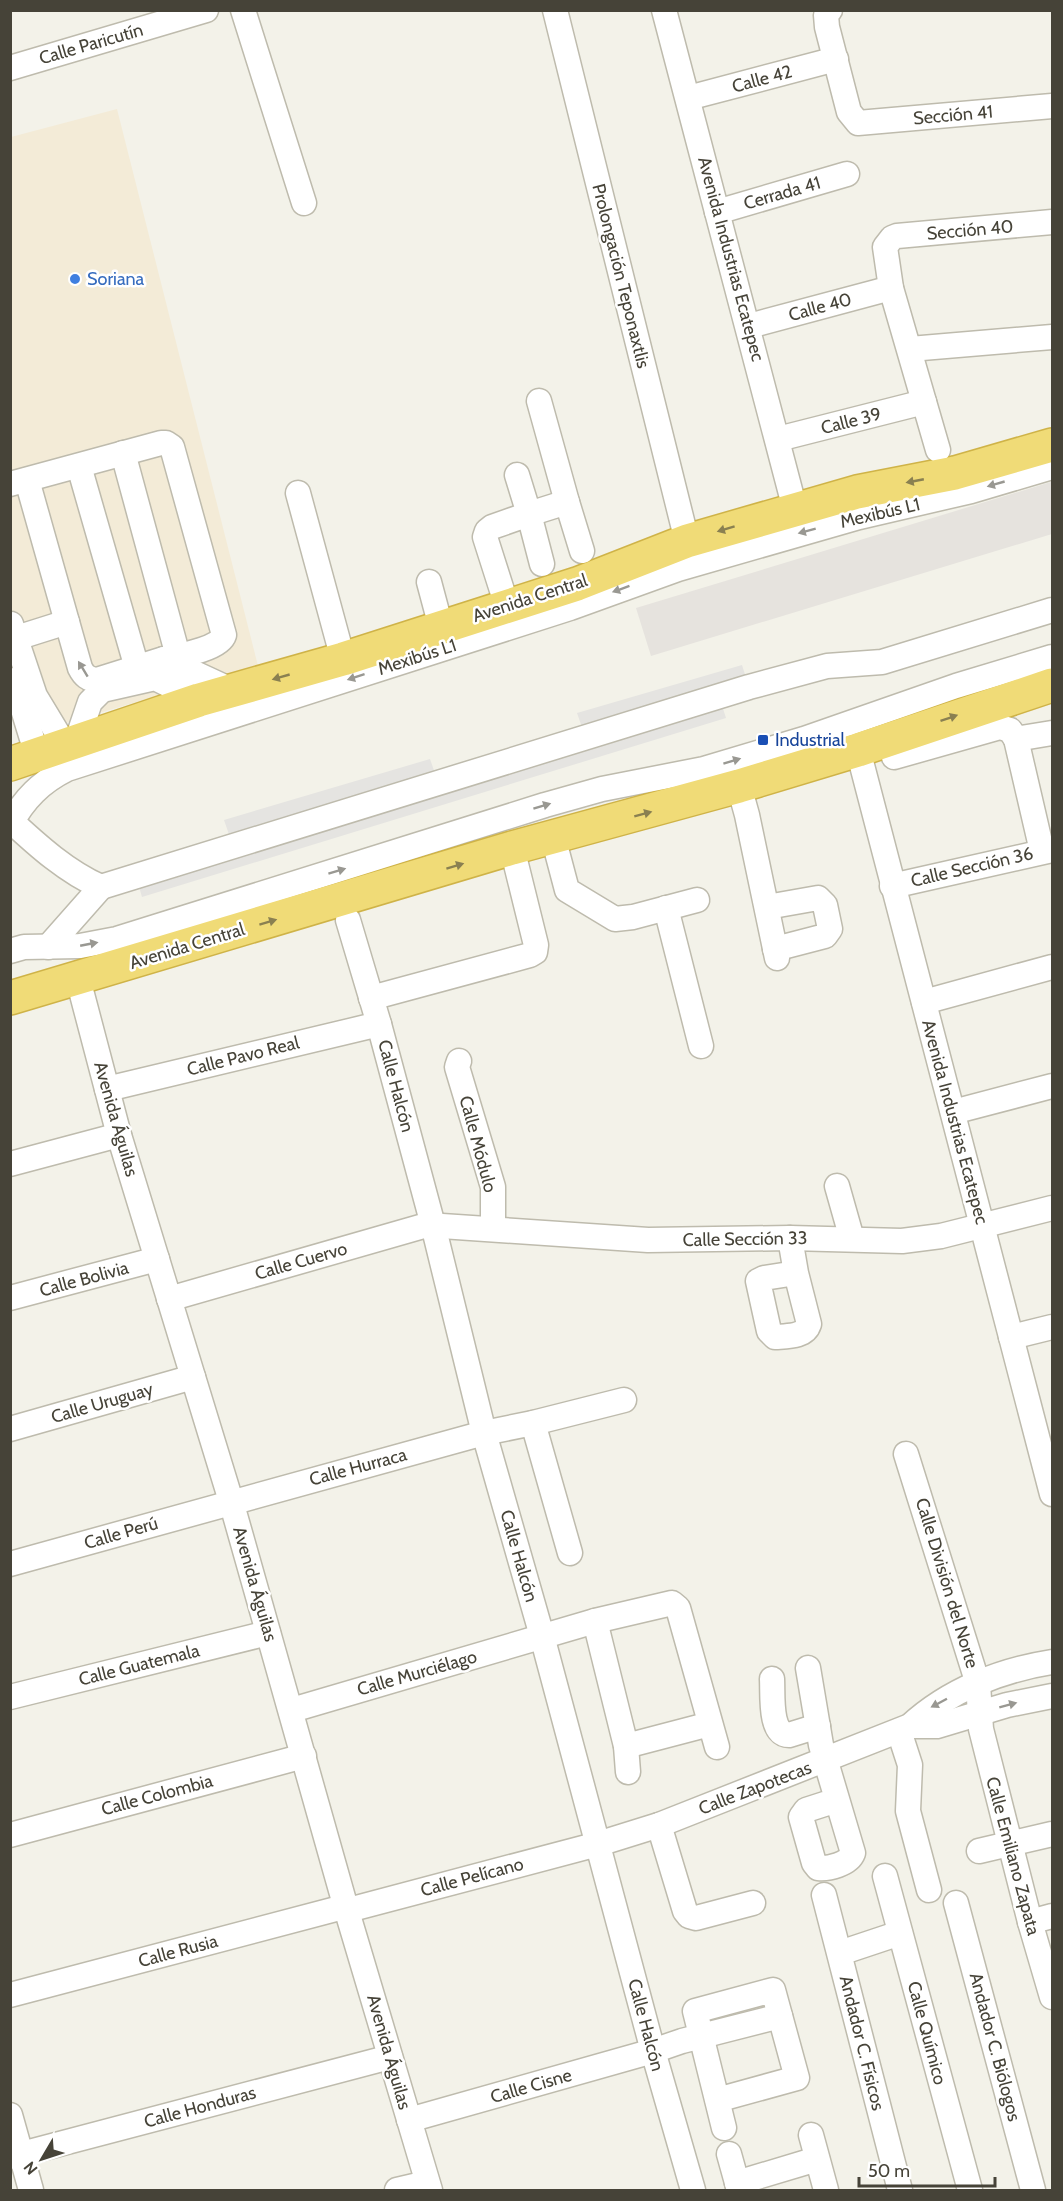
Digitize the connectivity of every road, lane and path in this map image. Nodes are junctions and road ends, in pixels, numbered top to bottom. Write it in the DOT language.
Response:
graph roads {
  1 [pos="206,10"];
  2 [pos="243,10"];
  3 [pos="555,10"];
  4 [pos="664,10"];
  5 [pos="828,13"];
  6 [pos="836,59"];
  7 [pos="10,68"];
  8 [pos="688,98"];
  9 [pos="1053,106"];
  10 [pos="847,174"];
  11 [pos="304,203"];
  12 [pos="717,212"];
  13 [pos="1053,222"];
  14 [pos="891,288"];
  15 [pos="748,326"];
  16 [pos="1053,337"];
  17 [pos="909,349"];
  18 [pos="539,401"];
  19 [pos="924,402"];
  20 [pos="778,439"];
  21 [pos="1053,445"];
  22 [pos="938,450"];
  23 [pos="123,453"];
  24 [pos="79,466"];
  25 [pos="1053,467"];
  26 [pos="517,475"];
  27 [pos="19,482"];
  28 [pos="298,493"];
  29 [pos="567,502"];
  30 [pos="795,509"];
  31 [pos="529,514"];
  32 [pos="687,541"];
  33 [pos="582,551"];
  34 [pos="542,564"];
  35 [pos="429,582"];
  36 [pos="507,606"];
  37 [pos="1053,610"];
  38 [pos="67,622"];
  39 [pos="441,627"];
  40 [pos="12,634"];
  41 [pos="171,657"];
  42 [pos="1053,657"];
  43 [pos="343,659"];
  44 [pos="10,666"];
  45 [pos="137,668"];
  46 [pos="1053,685"];
  47 [pos="231,690"];
  48 [pos="1053,733"];
  49 [pos="1016,739"];
  50 [pos="858,750"];
  51 [pos="36,751"];
  52 [pos="894,756"];
  53 [pos="739,786"];
  54 [pos="11,822"];
  55 [pos="477,826"];
  56 [pos="560,835"];
  57 [pos="512,848"];
  58 [pos="1047,850"];
  59 [pos="892,886"];
  60 [pos="101,887"];
  61 [pos="697,900"];
  62 [pos="767,907"];
  63 [pos="666,908"];
  64 [pos="348,920"];
  65 [pos="48,947"];
  66 [pos="10,951"];
  67 [pos="1053,967"];
  68 [pos="78,979"];
  69 [pos="10,998"];
  70 [pos="371,998"];
  71 [pos="924,1002"];
  72 [pos="379,1024"];
  73 [pos="701,1046"];
  74 [pos="459,1060"];
  75 [pos="1053,1086"];
  76 [pos="107,1089"];
  77 [pos="953,1112"];
  78 [pos="119,1135"];
  79 [pos="10,1164"];
  80 [pos="837,1186"];
  81 [pos="1053,1208"];
  82 [pos="433,1225"];
  83 [pos="982,1225"];
  84 [pos="493,1228"];
  85 [pos="790,1238"];
  86 [pos="852,1239"];
  87 [pos="157,1259"];
  88 [pos="796,1273"];
  89 [pos="10,1298"];
  90 [pos="169,1299"];
  91 [pos="1053,1327"];
  92 [pos="1011,1338"];
  93 [pos="193,1377"];
  94 [pos="624,1400"];
  95 [pos="533,1423"];
  96 [pos="10,1429"];
  97 [pos="484,1433"];
  98 [pos="1047,1448"];
  99 [pos="906,1454"];
  100 [pos="1053,1494"];
  101 [pos="231,1502"];
  102 [pos="570,1553"];
  103 [pos="10,1564"];
  104 [pos="595,1621"];
  105 [pos="268,1633"];
  106 [pos="542,1636"];
  107 [pos="1053,1662"];
  108 [pos="808,1668"];
  109 [pos="772,1679"];
  110 [pos="978,1684"];
  111 [pos="1053,1695"];
  112 [pos="10,1697"];
  113 [pos="291,1710"];
  114 [pos="979,1713"];
  115 [pos="710,1724"];
  116 [pos="818,1726"];
  117 [pos="905,1729"];
  118 [pos="626,1746"];
  119 [pos="717,1747"];
  120 [pos="304,1756"];
  121 [pos="825,1761"];
  122 [pos="628,1772"];
  123 [pos="837,1800"];
  124 [pos="659,1825"];
  125 [pos="1053,1834"];
  126 [pos="10,1835"];
  127 [pos="598,1844"];
  128 [pos="1010,1844"];
  129 [pos="979,1851"];
  130 [pos="885,1876"];
  131 [pos="929,1890"];
  132 [pos="824,1895"];
  133 [pos="753,1903"];
  134 [pos="956,1903"];
  135 [pos="346,1908"];
  136 [pos="1041,1919"];
  137 [pos="900,1933"];
  138 [pos="840,1953"];
  139 [pos="10,1995"];
  140 [pos="1053,1997"];
  141 [pos="702,2037"];
  142 [pos="653,2051"];
  143 [pos="390,2057"];
  144 [pos="717,2100"];
  145 [pos="10,2115"];
  146 [pos="409,2120"];
  147 [pos="724,2128"];
  148 [pos="811,2135"];
  149 [pos="729,2154"];
  150 [pos="16,2156"];
  151 [pos="818,2159"];
  152 [pos="429,2187"];
  153 [pos="738,2187"];
  154 [pos="31,2190"];
  155 [pos="397,2190"];
  156 [pos="693,2190"];
  157 [pos="826,2190"];
  158 [pos="900,2190"];
  159 [pos="970,2190"];
  160 [pos="1034,2190"];
  1 -- 7 [label="street, Calle Paricutín"];
  2 -- 11 [label="street"];
  3 -- 32 [label="street, Prolongación Teponaxtlis"];
  4 -- 8 [label="street, Avenida Industrias Ecatepec"];
  5 -- 6 [label="street"];
  6 -- 8 [label="street, Calle 42"];
  6 -- 9 [label="street, Sección 41"];
  8 -- 12 [label="street, Avenida Industrias Ecatepec"];
  10 -- 12 [label="street, Cerrada 41"];
  12 -- 15 [label="street, Avenida Industrias Ecatepec"];
  13 -- 14 [label="street, Sección 40"];
  14 -- 15 [label="street, Calle 40"];
  14 -- 17 [label="street"];
  15 -- 20 [label="street, Avenida Industrias Ecatepec"];
  16 -- 17 [label="street"];
  17 -- 19 [label="street"];
  18 -- 29 [label="street"];
  19 -- 20 [label="street, Calle 39"];
  19 -- 22 [label="street"];
  20 -- 30 [label="street, Avenida Industrias Ecatepec"];
  21 -- 30 [label="highway, Avenida Central, one-way"];
  23 -- 24 [label="street"];
  23 -- 41 [label="street"];
  23 -- 41 [label="street"];
  24 -- 27 [label="street"];
  24 -- 45 [label="street"];
  25 -- 54 [label="street, Mexibús L1, one-way"];
  26 -- 31 [label="street"];
  27 -- 38 [label="street"];
  28 -- 43 [label="street"];
  29 -- 31 [label="street"];
  29 -- 33 [label="street"];
  30 -- 32 [label="highway, Avenida Central, one-way"];
  31 -- 34 [label="street"];
  31 -- 36 [label="street"];
  32 -- 36 [label="highway, Avenida Central"];
  35 -- 39 [label="street"];
  36 -- 39 [label="highway, Avenida Central"];
  37 -- 60 [label="street"];
  38 -- 40 [label="street"];
  45 -- 38 [label="street, one-way"];
  39 -- 43 [label="highway, Avenida Central"];
  40 -- 51 [label="street"];
  41 -- 45 [label="street"];
  41 -- 47 [label="street"];
  55 -- 42 [label="street, one-way"];
  43 -- 47 [label="highway, Avenida Central, one-way"];
  44 -- 51 [label="street"];
  50 -- 46 [label="highway, Avenida Central, one-way"];
  47 -- 51 [label="highway, Avenida Central"];
  48 -- 49 [label="street"];
  49 -- 52 [label="street"];
  49 -- 58 [label="street"];
  50 -- 53 [label="highway, Avenida Central"];
  50 -- 59 [label="street, Avenida Industrias Ecatepec"];
  56 -- 53 [label="highway, Avenida Central, one-way"];
  53 -- 62 [label="street"];
  54 -- 60 [label="street"];
  55 -- 56 [label="street"];
  65 -- 55 [label="street, one-way"];
  56 -- 57 [label="highway, Avenida Central"];
  56 -- 63 [label="street"];
  68 -- 57 [label="highway, Avenida Central, one-way"];
  57 -- 70 [label="street"];
  58 -- 59 [label="street, Calle Sección 36"];
  59 -- 71 [label="street, Avenida Industrias Ecatepec"];
  60 -- 65 [label="street"];
  61 -- 63 [label="street"];
  62 -- 62 [label="street"];
  63 -- 73 [label="street"];
  64 -- 70 [label="street, Calle Halcón"];
  65 -- 66 [label="street"];
  67 -- 71 [label="street"];
  68 -- 69 [label="highway, Avenida Central"];
  68 -- 76 [label="street, Avenida Águilas"];
  70 -- 72 [label="street, Calle Halcón"];
  71 -- 77 [label="street, Avenida Industrias Ecatepec"];
  72 -- 76 [label="street, Calle Pavo Real"];
  72 -- 82 [label="street, Calle Halcón"];
  74 -- 84 [label="street, Calle Módulo"];
  75 -- 77 [label="street"];
  76 -- 78 [label="street, Avenida Águilas"];
  77 -- 83 [label="street, Avenida Industrias Ecatepec"];
  78 -- 79 [label="street"];
  78 -- 87 [label="street, Avenida Águilas"];
  80 -- 86 [label="street"];
  81 -- 83 [label="street, Calle Sección 33"];
  82 -- 84 [label="street, Calle Sección 33"];
  82 -- 90 [label="street, Calle Cuervo"];
  82 -- 97 [label="street, Calle Halcón"];
  83 -- 86 [label="street, Calle Sección 33"];
  83 -- 92 [label="street, Avenida Industrias Ecatepec"];
  84 -- 85 [label="street, Calle Sección 33"];
  85 -- 86 [label="street, Calle Sección 33"];
  85 -- 88 [label="street"];
  87 -- 89 [label="street, Calle Bolivia"];
  87 -- 90 [label="street, Avenida Águilas"];
  90 -- 93 [label="street, Avenida Águilas"];
  91 -- 92 [label="street"];
  92 -- 98 [label="street, Avenida Industrias Ecatepec"];
  93 -- 96 [label="street, Calle Uruguay"];
  93 -- 101 [label="street, Avenida Águilas"];
  94 -- 95 [label="street, Calle Hurraca"];
  95 -- 97 [label="street, Calle Hurraca"];
  95 -- 102 [label="street"];
  97 -- 101 [label="street, Calle Hurraca"];
  97 -- 106 [label="street, Calle Halcón"];
  98 -- 100 [label="street, Avenida Industrias Ecatepec"];
  99 -- 110 [label="street, Calle División del Norte"];
  101 -- 103 [label="street, Calle Perú"];
  101 -- 105 [label="street, Avenida Águilas"];
  104 -- 106 [label="street, Calle Murciélago"];
  104 -- 115 [label="street, Calle Murciélago"];
  104 -- 118 [label="street"];
  105 -- 112 [label="street, Calle Guatemala"];
  105 -- 113 [label="street, Avenida Águilas"];
  106 -- 113 [label="street, Calle Murciélago"];
  106 -- 127 [label="street, Calle Halcón"];
  107 -- 110 [label="street, Calle Zapotecas"];
  108 -- 116 [label="street"];
  109 -- 116 [label="street"];
  110 -- 114 [label="street, Calle División del Norte"];
  110 -- 117 [label="street, Calle Zapotecas, one-way"];
  114 -- 111 [label="street, Calle Zapotecas, one-way"];
  113 -- 120 [label="street, Avenida Águilas"];
  114 -- 117 [label="street, Calle Zapotecas"];
  114 -- 128 [label="street, Calle Emiliano Zapata"];
  115 -- 118 [label="street"];
  115 -- 119 [label="street"];
  116 -- 121 [label="street"];
  117 -- 121 [label="street, Calle Zapotecas"];
  117 -- 131 [label="street"];
  118 -- 122 [label="street"];
  120 -- 126 [label="street, Calle Colombia"];
  120 -- 135 [label="street, Avenida Águilas"];
  121 -- 123 [label="street"];
  121 -- 124 [label="street, Calle Zapotecas"];
  124 -- 127 [label="street, Calle Zapotecas"];
  124 -- 133 [label="street"];
  125 -- 128 [label="street"];
  127 -- 135 [label="street, Calle Pelícano"];
  127 -- 142 [label="street, Calle Halcón"];
  128 -- 129 [label="street"];
  128 -- 136 [label="street, Calle Emiliano Zapata"];
  130 -- 137 [label="street, Calle Químico"];
  132 -- 138 [label="street, Andador C. Físicos"];
  134 -- 160 [label="street, Andador C. Biólogos"];
  135 -- 139 [label="street, Calle Rusia"];
  135 -- 143 [label="street, Avenida Águilas"];
  136 -- 140 [label="street, Calle Emiliano Zapata"];
  137 -- 138 [label="street"];
  137 -- 159 [label="street, Calle Químico"];
  138 -- 158 [label="street, Andador C. Físicos"];
  141 -- 142 [label="street, Calle Cisne"];
  141 -- 144 [label="street"];
  141 -- 144 [label="street"];
  142 -- 146 [label="street, Calle Cisne"];
  142 -- 156 [label="street, Calle Halcón"];
  143 -- 146 [label="street, Avenida Águilas"];
  143 -- 150 [label="street, Calle Honduras"];
  144 -- 147 [label="street"];
  145 -- 150 [label="street"];
  146 -- 152 [label="street, Avenida Águilas"];
  148 -- 151 [label="street"];
  149 -- 153 [label="street"];
  150 -- 154 [label="street"];
  151 -- 153 [label="street"];
  151 -- 157 [label="street"];
  152 -- 155 [label="street"];
}
